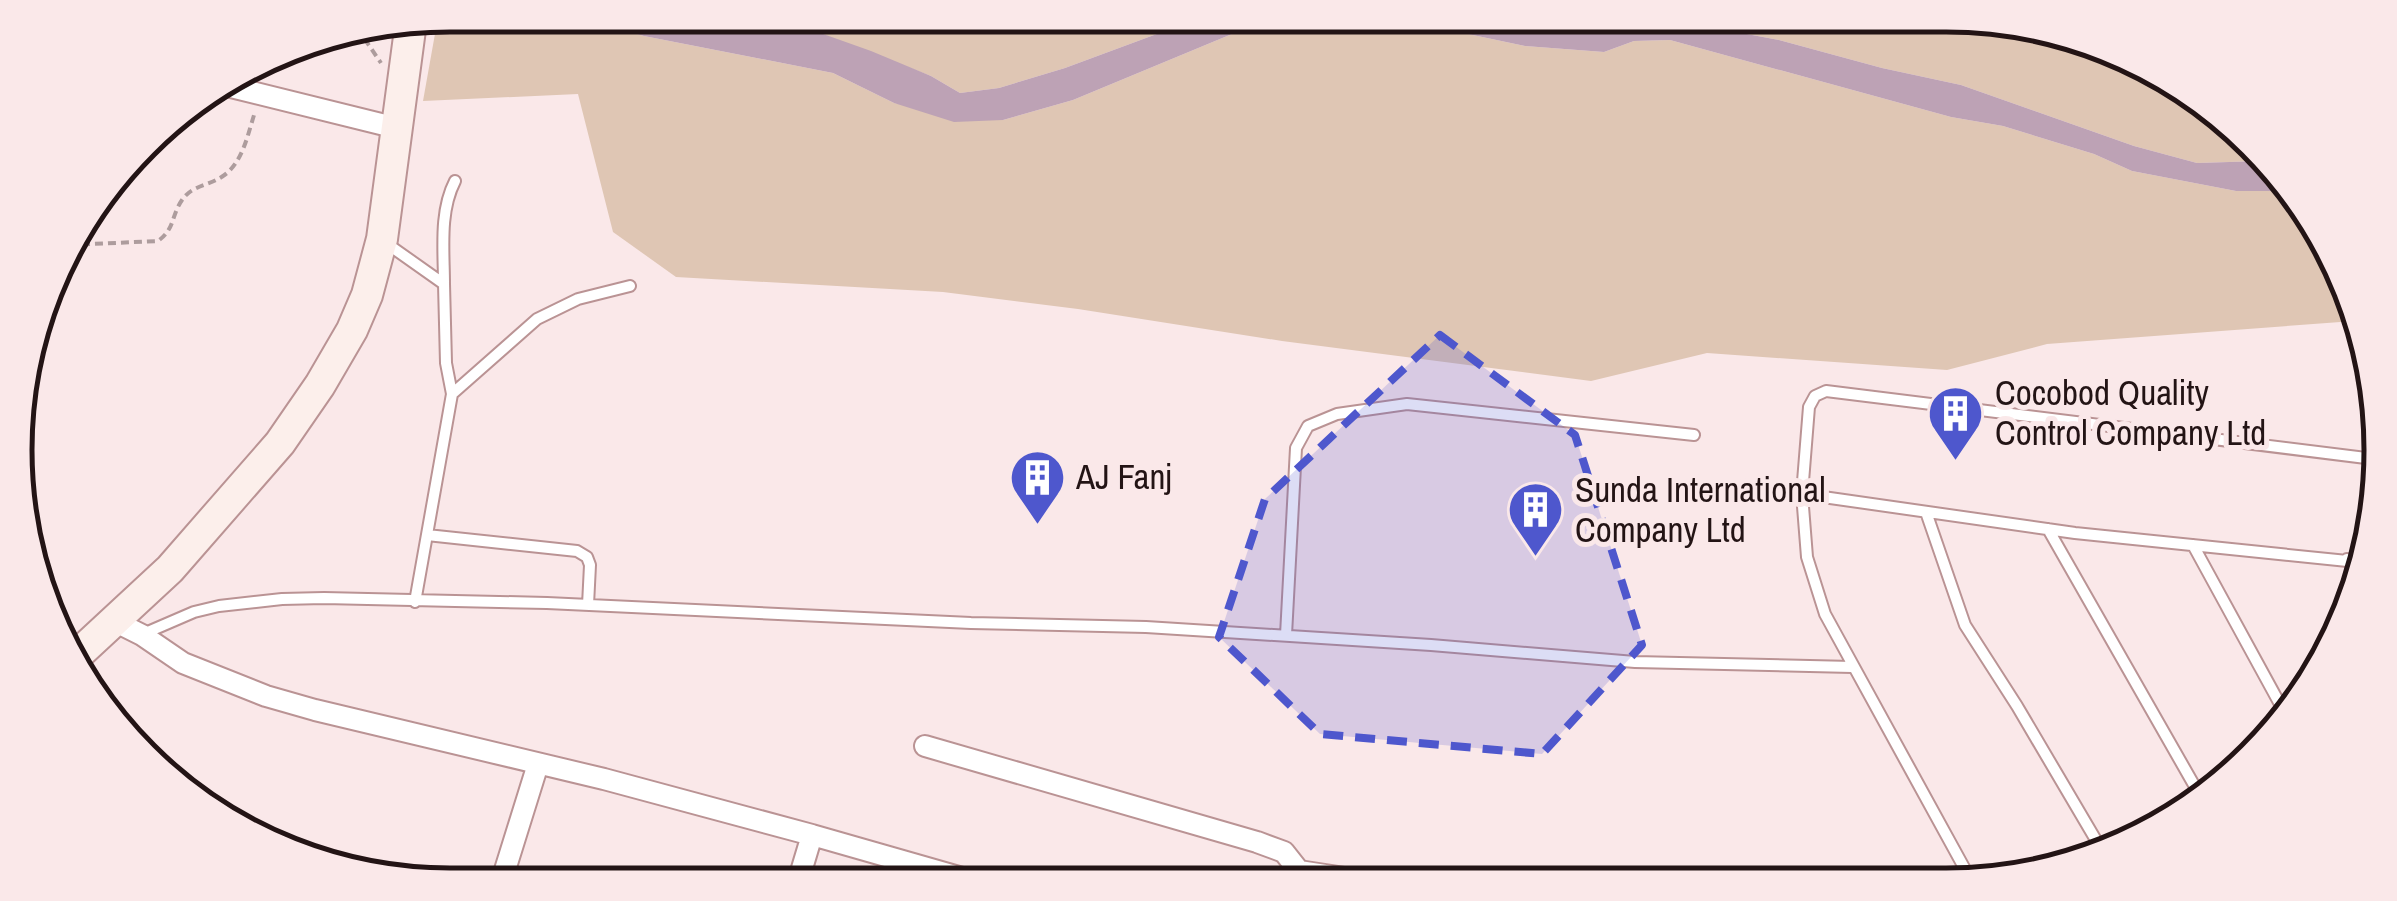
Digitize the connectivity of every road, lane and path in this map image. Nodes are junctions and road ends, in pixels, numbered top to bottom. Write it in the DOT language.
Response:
graph roads {
  1 [pos="409,35"];
  2 [pos="367,42"];
  3 [pos="267,75"];
  4 [pos="266,80"];
  5 [pos="240,89"];
  6 [pos="402,92"];
  7 [pos="260,99"];
  8 [pos="398,128"];
  9 [pos="455,182"];
  10 [pos="382,239"];
  11 [pos="87,244"];
  12 [pos="444,284"];
  13 [pos="630,286"];
  14 [pos="452,394"];
  15 [pos="1694,434"];
  16 [pos="2364,458"];
  17 [pos="1802,494"];
  18 [pos="1926,512"];
  19 [pos="2048,529"];
  20 [pos="427,535"];
  21 [pos="2193,546"];
  22 [pos="2347,559"];
  23 [pos="2349,563"];
  24 [pos="416,602"];
  25 [pos="588,605"];
  26 [pos="114,621"];
  27 [pos="142,634"];
  28 [pos="1286,635"];
  29 [pos="84,649"];
  30 [pos="1852,667"];
  31 [pos="2279,703"];
  32 [pos="925,746"];
  33 [pos="538,764"];
  34 [pos="2195,786"];
  35 [pos="812,835"];
  36 [pos="2096,841"];
  37 [pos="506,868"];
  38 [pos="802,868"];
  39 [pos="928,868"];
  40 [pos="1292,868"];
  41 [pos="1964,868"];
  1 -- 6 [label="main road"];
  2 -- 6 [label="path"];
  3 -- 4 [label="path"];
  5 -- 8 [label="street"];
  6 -- 8 [label="main road"];
  7 -- 11 [label="path"];
  8 -- 10 [label="main road"];
  9 -- 12 [label="lane"];
  10 -- 12 [label="lane"];
  10 -- 26 [label="main road"];
  12 -- 14 [label="lane"];
  13 -- 14 [label="lane"];
  14 -- 20 [label="lane"];
  15 -- 28 [label="lane"];
  16 -- 17 [label="lane"];
  17 -- 18 [label="lane"];
  17 -- 30 [label="lane"];
  18 -- 19 [label="lane"];
  18 -- 36 [label="lane"];
  19 -- 21 [label="lane"];
  19 -- 34 [label="lane"];
  20 -- 24 [label="lane"];
  20 -- 25 [label="lane"];
  21 -- 22 [label="lane"];
  21 -- 31 [label="lane"];
  22 -- 23 [label="lane"];
  24 -- 25 [label="lane"];
  24 -- 27 [label="lane"];
  25 -- 28 [label="lane"];
  26 -- 27 [label="street"];
  26 -- 29 [label="main road"];
  27 -- 33 [label="street"];
  28 -- 30 [label="lane"];
  30 -- 41 [label="lane"];
  32 -- 40 [label="street"];
  33 -- 35 [label="street"];
  33 -- 37 [label="street"];
  35 -- 38 [label="street"];
  35 -- 39 [label="street"];
}
